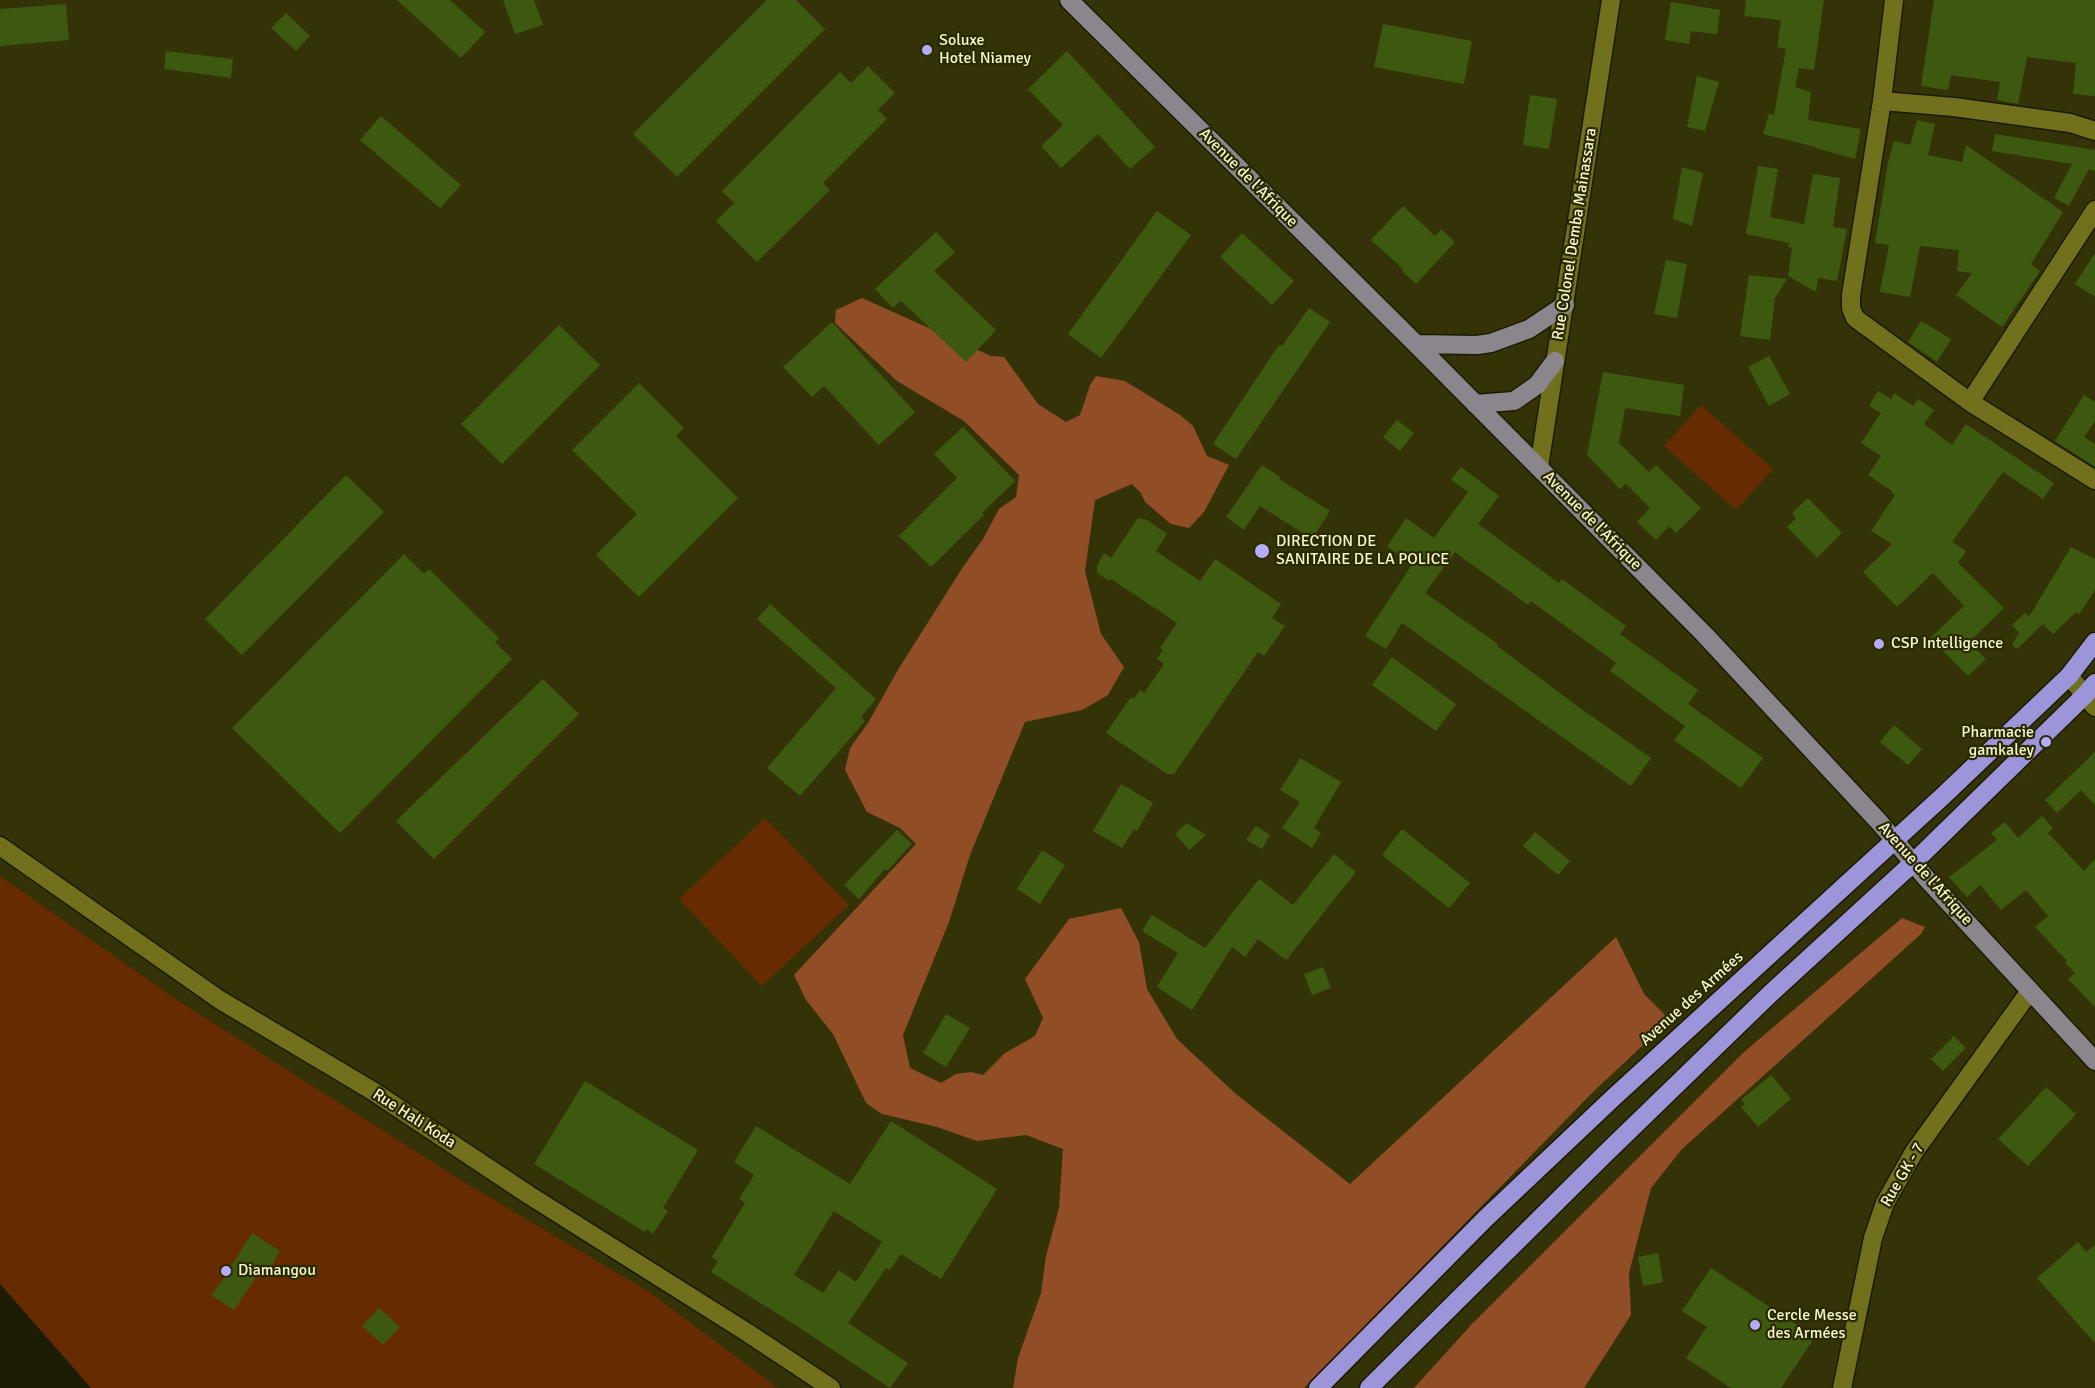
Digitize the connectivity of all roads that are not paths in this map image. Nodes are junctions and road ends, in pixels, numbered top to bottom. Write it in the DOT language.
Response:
graph roads {
  1 [pos="1069,0"];
  2 [pos="1611,0"];
  3 [pos="1894,0"];
  4 [pos="1882,100"];
  5 [pos="2095,131"];
  6 [pos="2095,210"];
  7 [pos="1565,305"];
  8 [pos="1416,344"];
  9 [pos="1555,361"];
  10 [pos="1970,402"];
  11 [pos="1475,404"];
  12 [pos="1539,467"];
  13 [pos="2095,480"];
  14 [pos="2095,642"];
  15 [pos="2069,676"];
  16 [pos="2092,695"];
  17 [pos="1894,840"];
  18 [pos="0,846"];
  19 [pos="1914,862"];
  20 [pos="2030,991"];
  21 [pos="2095,1062"];
  22 [pos="831,1388"];
  23 [pos="1318,1388"];
  24 [pos="1369,1388"];
  25 [pos="1842,1388"];
  1 -- 8 [label="main road, Avenue de l'Afrique"];
  2 -- 7 [label="street, Rue Colonel Demba Mainassara"];
  3 -- 4 [label="street"];
  4 -- 5 [label="street"];
  4 -- 10 [label="street"];
  6 -- 10 [label="street"];
  7 -- 8 [label="main road"];
  7 -- 9 [label="street, Rue Colonel Demba Mainassara"];
  8 -- 11 [label="main road, Avenue de l'Afrique"];
  9 -- 11 [label="main road"];
  9 -- 12 [label="street, Rue Colonel Demba Mainassara"];
  10 -- 13 [label="street"];
  11 -- 12 [label="main road, Avenue de l'Afrique"];
  12 -- 17 [label="main road, Avenue de l'Afrique"];
  14 -- 15 [label="highway, Avenue des Armées"];
  15 -- 16 [label="street"];
  15 -- 17 [label="highway, Avenue des Armées"];
  16 -- 19 [label="highway"];
  17 -- 19 [label="main road, Avenue de l'Afrique"];
  17 -- 23 [label="highway, Avenue des Armées"];
  18 -- 22 [label="street, Rue Hali Koda"];
  19 -- 20 [label="main road, Avenue de l'Afrique"];
  19 -- 24 [label="highway"];
  20 -- 21 [label="main road, Avenue de l'Afrique"];
  20 -- 25 [label="street, Rue GK - 7"];
}
